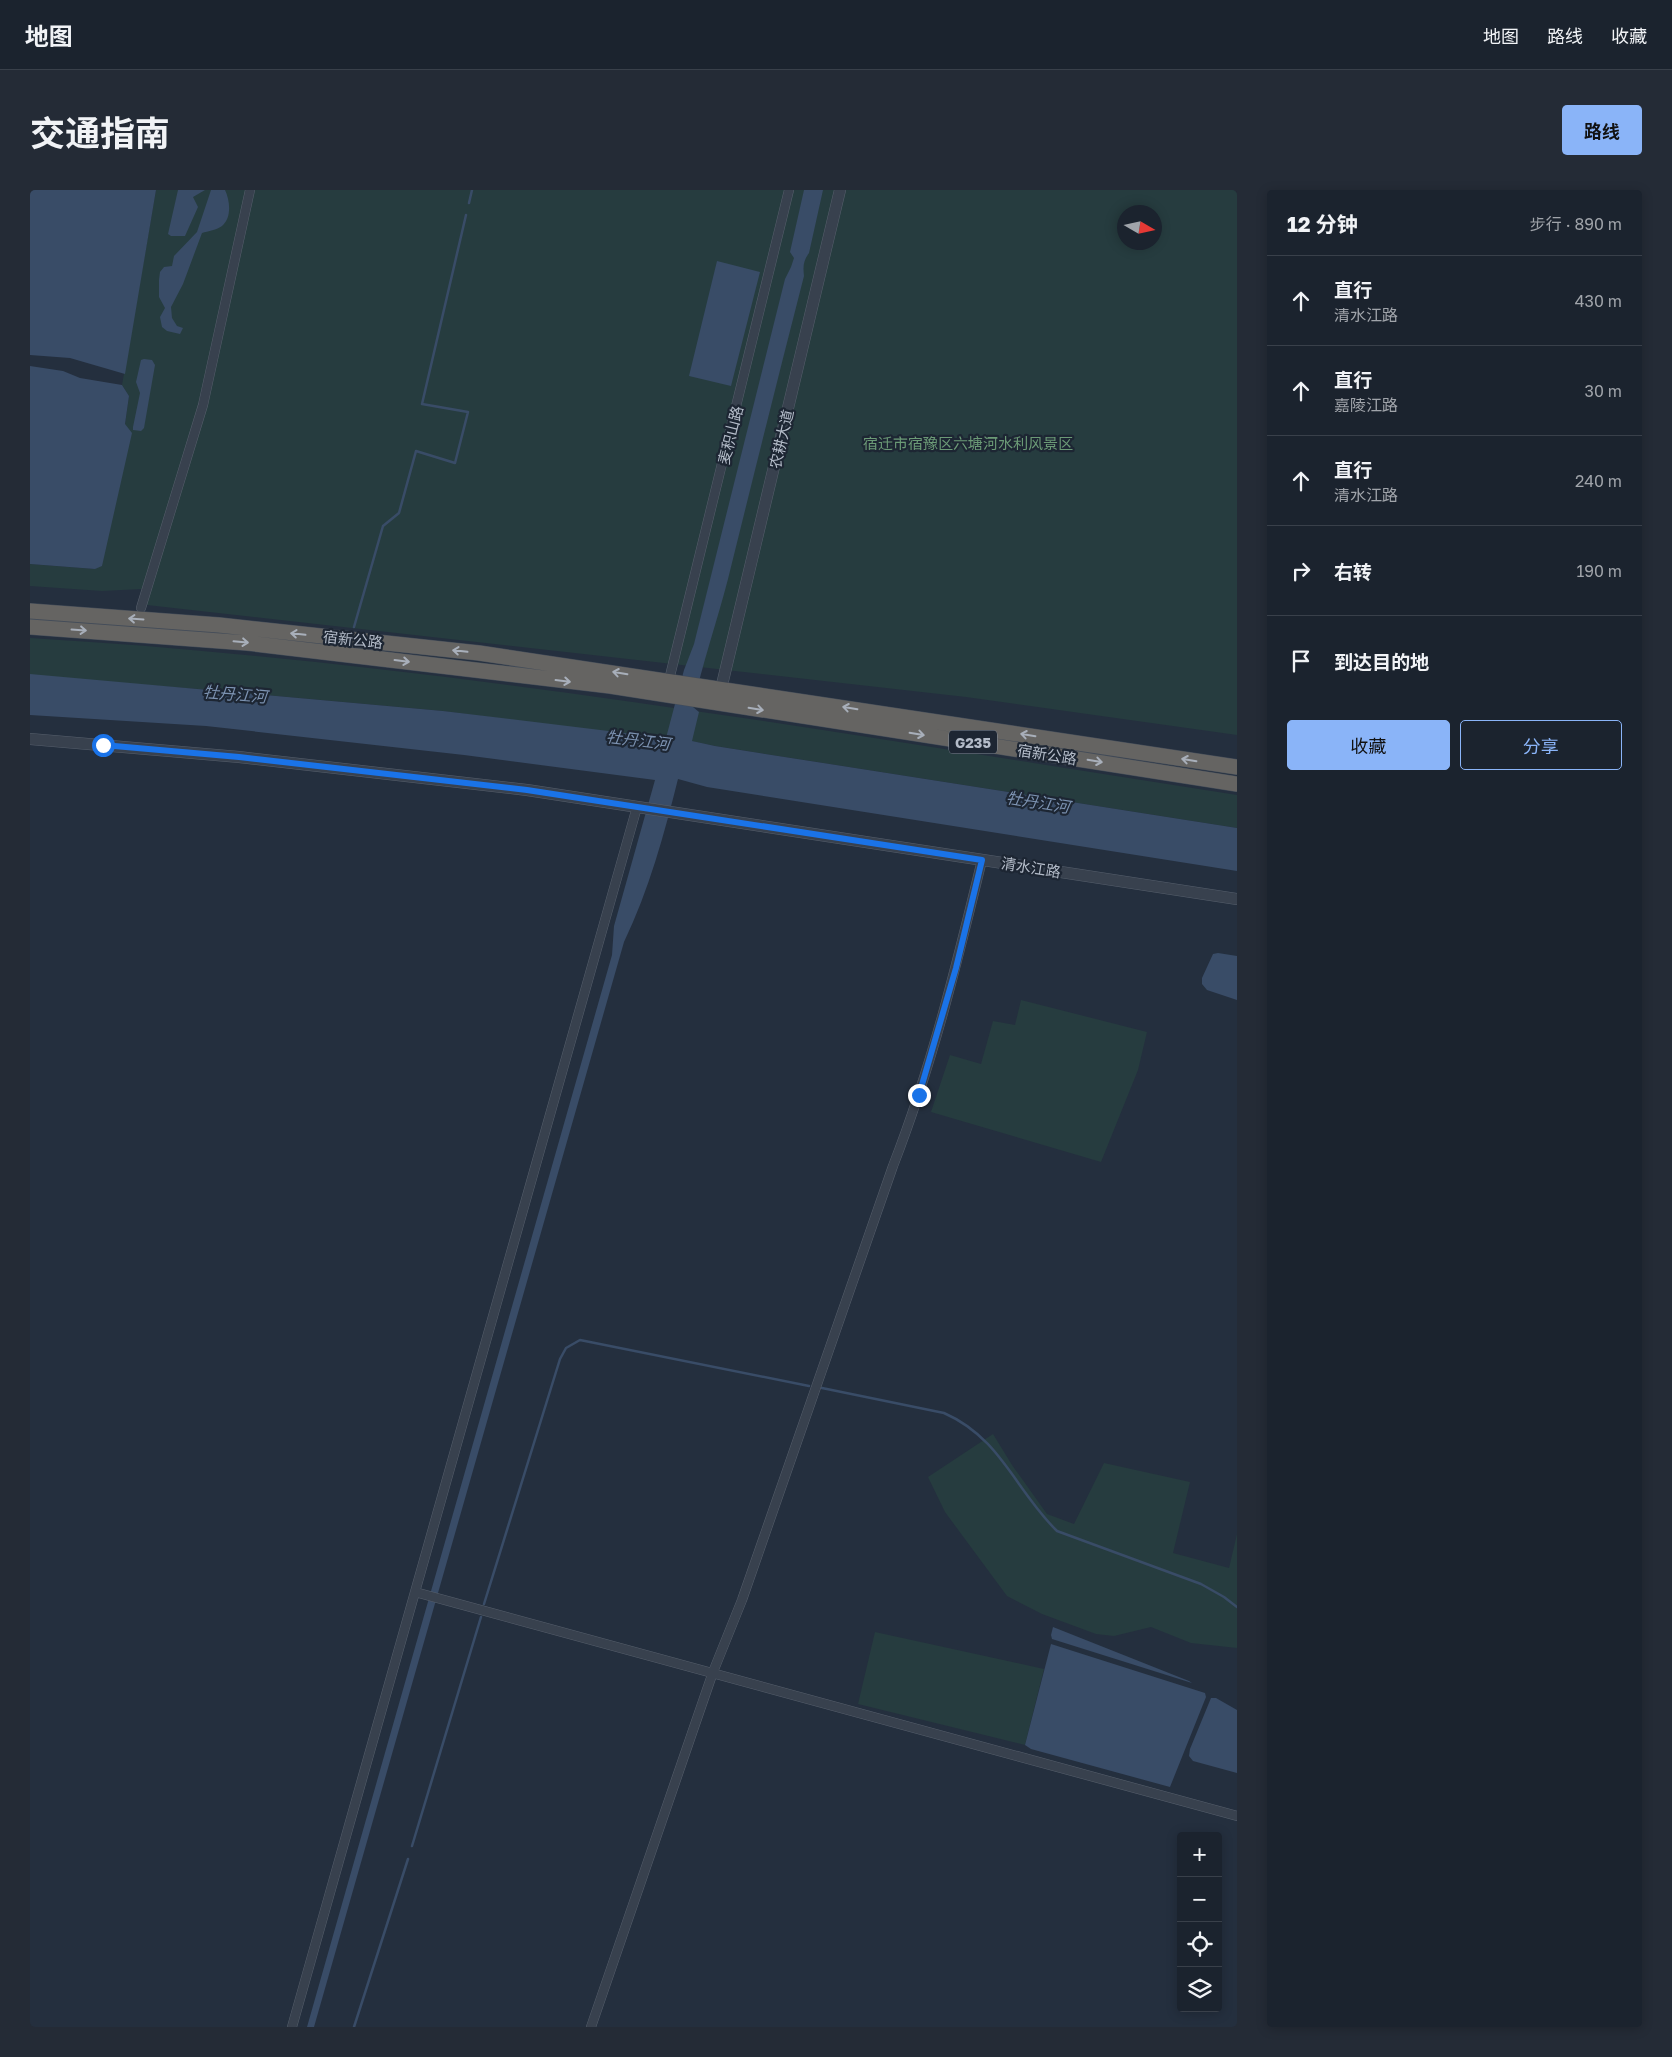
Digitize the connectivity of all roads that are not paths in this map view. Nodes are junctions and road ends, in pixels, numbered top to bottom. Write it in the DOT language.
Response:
graph roads {
  1 [pos="250,190"];
  2 [pos="789,190"];
  3 [pos="840,190"];
  4 [pos="141,608"];
  5 [pos="30,611"];
  6 [pos="30,627"];
  7 [pos="671,686"];
  8 [pos="714,692"];
  9 [pos="30,739"];
  10 [pos="1237,767"];
  11 [pos="1237,784"];
  12 [pos="640,807"];
  13 [pos="982,860"];
  14 [pos="1237,899"];
  15 [pos="418,1593"];
  16 [pos="713,1672"];
  17 [pos="1237,1816"];
  18 [pos="292,2027"];
  19 [pos="591,2027"];
  1 -- 4 [label="street"];
  2 -- 7 [label="street, 麦积山路"];
  3 -- 8 [label="street, 农耕大道"];
  7 -- 5 [label="highway, 宿新公路, one-way"];
  6 -- 7 [label="highway, 宿新公路, one-way"];
  7 -- 8 [label="highway"];
  10 -- 8 [label="highway, 宿新公路 / G235, one-way"];
  8 -- 11 [label="highway, 宿新公路 / G235, one-way"];
  9 -- 12 [label="street"];
  12 -- 13 [label="street, 清水江路"];
  12 -- 15 [label="street"];
  13 -- 14 [label="street, 清水江路"];
  13 -- 16 [label="street"];
  15 -- 16 [label="street"];
  15 -- 18 [label="street"];
  16 -- 17 [label="street"];
  16 -- 19 [label="street"];
}
